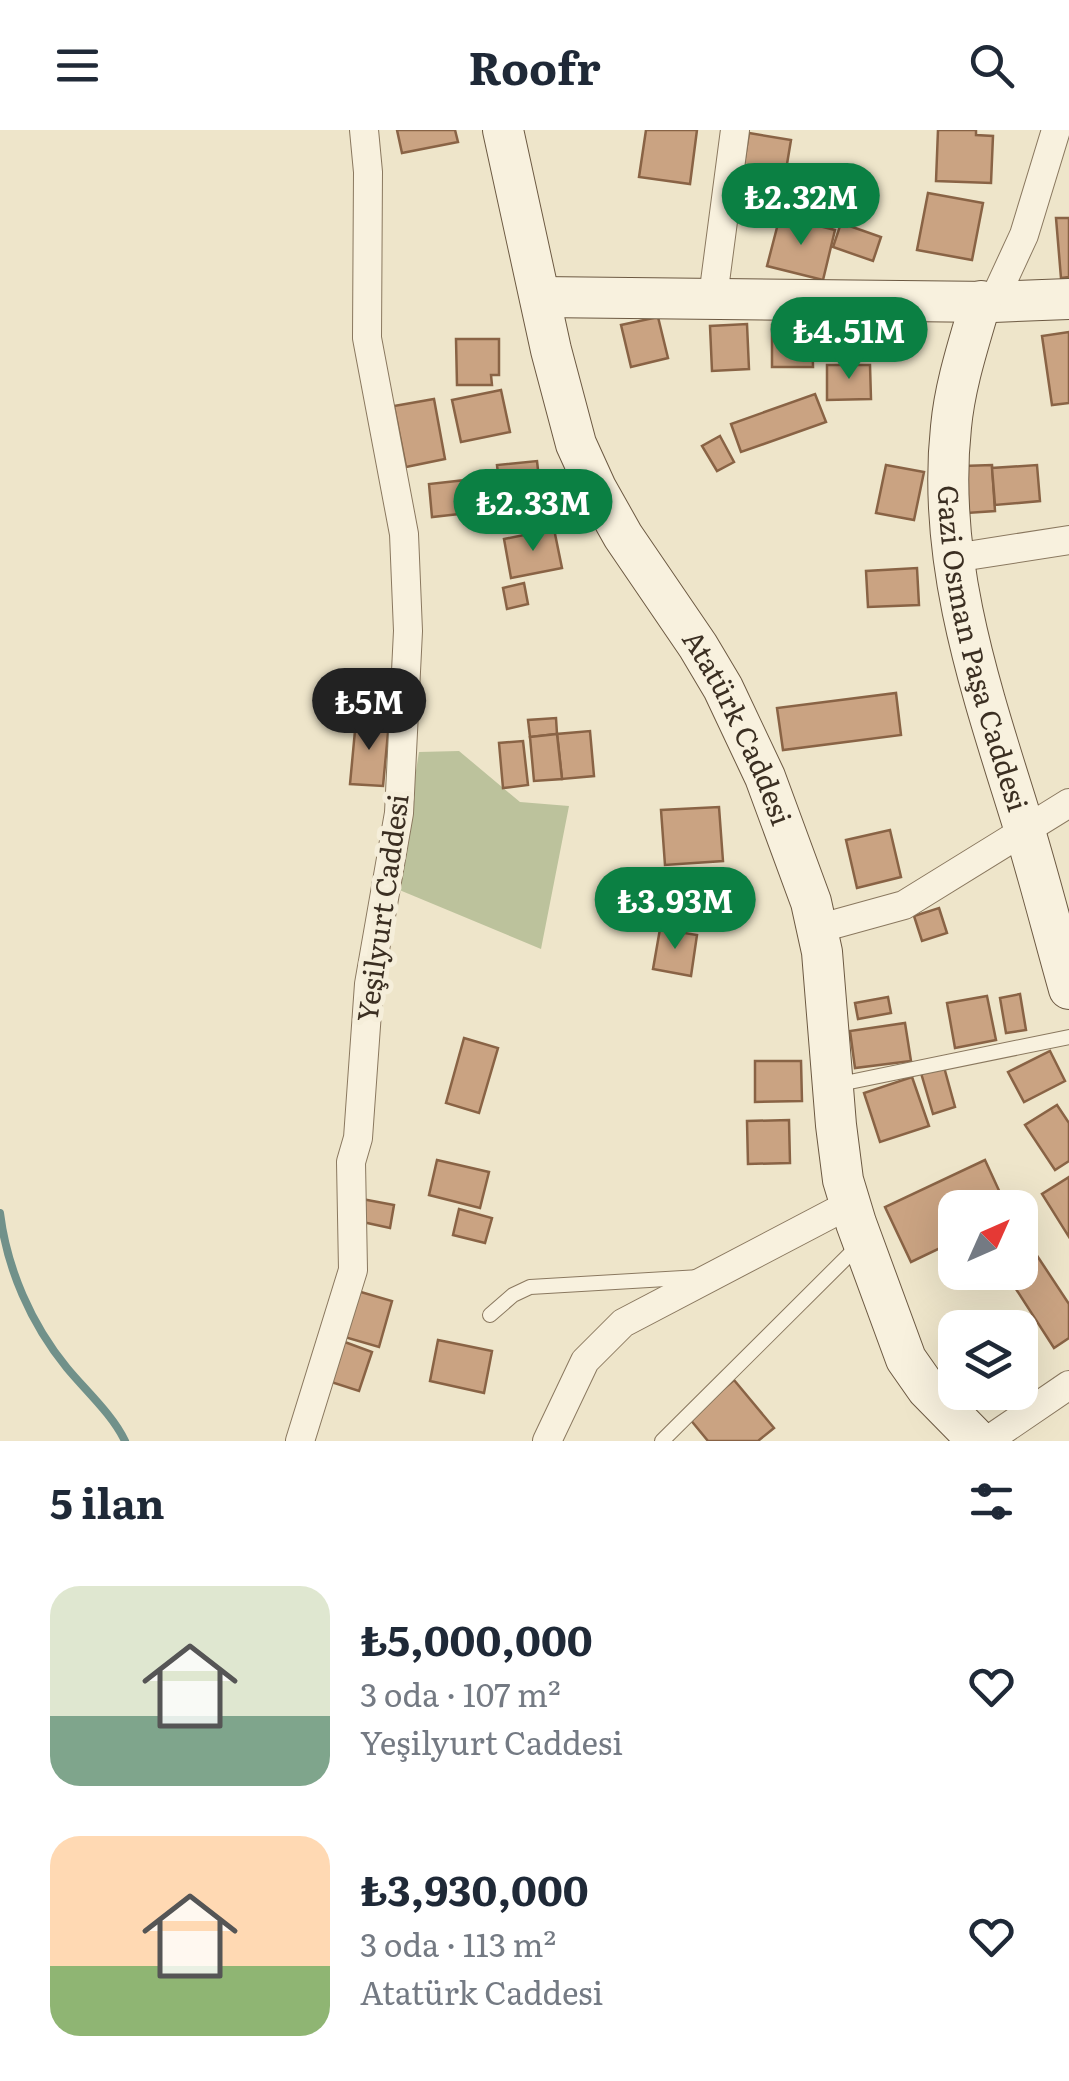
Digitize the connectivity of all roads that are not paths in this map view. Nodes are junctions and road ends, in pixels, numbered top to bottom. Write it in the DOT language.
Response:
graph roads {
  1 [pos="364,130"];
  2 [pos="503,130"];
  3 [pos="734,130"];
  4 [pos="1056,130"];
  5 [pos="540,297"];
  6 [pos="713,297"];
  7 [pos="1069,299"];
  8 [pos="987,302"];
  9 [pos="1069,540"];
  10 [pos="954,558"];
  11 [pos="1069,803"];
  12 [pos="1025,833"];
  13 [pos="817,930"];
  14 [pos="1069,989"];
  15 [pos="1069,1038"];
  16 [pos="832,1086"];
  17 [pos="857,1223"];
  18 [pos="711,1278"];
  19 [pos="490,1314"];
  20 [pos="1069,1385"];
  21 [pos="300,1441"];
  22 [pos="546,1441"];
  23 [pos="662,1441"];
  24 [pos="978,1441"];
  25 [pos="987,1441"];
  1 -- 21 [label="street, Yeşilyurt Caddesi"];
  2 -- 5 [label="street, Atatürk Caddesi"];
  3 -- 6 [label="street"];
  4 -- 8 [label="street"];
  5 -- 6 [label="street"];
  5 -- 13 [label="street, Atatürk Caddesi"];
  6 -- 8 [label="street"];
  7 -- 8 [label="street"];
  8 -- 10 [label="street, Gazi Osman Paşa Caddesi"];
  9 -- 10 [label="street"];
  10 -- 12 [label="street, Gazi Osman Paşa Caddesi"];
  11 -- 12 [label="street"];
  12 -- 13 [label="street"];
  12 -- 14 [label="street, Gazi Osman Paşa Caddesi"];
  13 -- 16 [label="street, Atatürk Caddesi"];
  15 -- 16 [label="lane"];
  16 -- 17 [label="street, Atatürk Caddesi"];
  17 -- 18 [label="street"];
  17 -- 23 [label="lane"];
  17 -- 24 [label="street, Atatürk Caddesi"];
  18 -- 19 [label="lane"];
  18 -- 22 [label="street"];
  20 -- 25 [label="street"];
}
